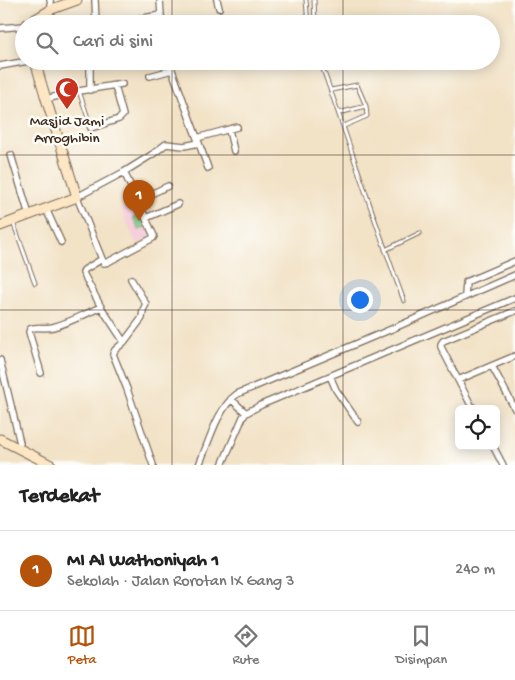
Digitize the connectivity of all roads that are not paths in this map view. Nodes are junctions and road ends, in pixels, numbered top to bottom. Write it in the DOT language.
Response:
graph roads {
  1 [pos="77,0"];
  2 [pos="95,0"];
  3 [pos="160,0"];
  4 [pos="217,0"];
  5 [pos="306,0"];
  6 [pos="314,0"];
  7 [pos="51,4"];
  8 [pos="219,8"];
  9 [pos="38,15"];
  10 [pos="94,15"];
  11 [pos="161,15"];
  12 [pos="307,15"];
  13 [pos="315,15"];
  14 [pos="15,27"];
  15 [pos="0,28"];
  16 [pos="15,63"];
  17 [pos="0,66"];
  18 [pos="38,70"];
  19 [pos="90,70"];
  20 [pos="172,70"];
  21 [pos="323,70"];
  22 [pos="150,76"];
  23 [pos="122,84"];
  24 [pos="115,86"];
  25 [pos="90,90"];
  26 [pos="331,90"];
  27 [pos="79,92"];
  28 [pos="46,99"];
  29 [pos="366,106"];
  30 [pos="339,112"];
  31 [pos="90,124"];
  32 [pos="344,126"];
  33 [pos="237,127"];
  34 [pos="229,130"];
  35 [pos="198,141"];
  36 [pos="234,151"];
  37 [pos="11,155"];
  38 [pos="208,168"];
  39 [pos="124,172"];
  40 [pos="168,186"];
  41 [pos="77,197"];
  42 [pos="138,200"];
  43 [pos="178,204"];
  44 [pos="46,209"];
  45 [pos="29,215"];
  46 [pos="146,218"];
  47 [pos="13,221"];
  48 [pos="0,226"];
  49 [pos="420,232"];
  50 [pos="60,242"];
  51 [pos="385,250"];
  52 [pos="102,259"];
  53 [pos="515,260"];
  54 [pos="515,275"];
  55 [pos="131,279"];
  56 [pos="35,283"];
  57 [pos="465,296"];
  58 [pos="515,298"];
  59 [pos="404,301"];
  60 [pos="101,307"];
  61 [pos="515,312"];
  62 [pos="124,342"];
  63 [pos="515,356"];
  64 [pos="0,360"];
  65 [pos="492,366"];
  66 [pos="41,373"];
  67 [pos="330,376"];
  68 [pos="458,380"];
  69 [pos="231,399"];
  70 [pos="471,405"];
  71 [pos="515,409"];
  72 [pos="246,413"];
  73 [pos="358,422"];
  74 [pos="0,439"];
  75 [pos="19,446"];
  76 [pos="495,450"];
  77 [pos="51,465"];
  78 [pos="152,465"];
  79 [pos="199,465"];
  80 [pos="222,465"];
  81 [pos="503,465"];
  1 -- 7 [label="street"];
  2 -- 10 [label="street"];
  3 -- 11 [label="street"];
  4 -- 8 [label="street"];
  5 -- 12 [label="lane"];
  6 -- 13 [label="lane"];
  7 -- 9 [label="street"];
  14 -- 15 [label="street"];
  16 -- 17 [label="street"];
  18 -- 28 [label="street"];
  19 -- 25 [label="street"];
  20 -- 22 [label="street"];
  20 -- 35 [label="street"];
  21 -- 26 [label="lane"];
  23 -- 24 [label="street"];
  24 -- 25 [label="street"];
  24 -- 31 [label="street"];
  25 -- 27 [label="street"];
  26 -- 29 [label="lane"];
  26 -- 30 [label="lane"];
  27 -- 28 [label="street"];
  27 -- 31 [label="lane"];
  28 -- 41 [label="street"];
  29 -- 30 [label="lane"];
  29 -- 32 [label="lane"];
  30 -- 32 [label="lane"];
  32 -- 51 [label="lane"];
  33 -- 34 [label="street"];
  34 -- 35 [label="street"];
  34 -- 36 [label="street"];
  35 -- 38 [label="street"];
  35 -- 39 [label="street"];
  37 -- 45 [label="street"];
  39 -- 41 [label="street"];
  39 -- 42 [label="street"];
  40 -- 42 [label="street"];
  41 -- 44 [label="street"];
  41 -- 52 [label="street"];
  42 -- 46 [label="street"];
  43 -- 46 [label="street"];
  44 -- 45 [label="street"];
  44 -- 50 [label="street"];
  45 -- 47 [label="street"];
  46 -- 52 [label="street"];
  47 -- 48 [label="street"];
  47 -- 56 [label="lane"];
  49 -- 51 [label="lane"];
  51 -- 59 [label="lane"];
  52 -- 60 [label="street"];
  53 -- 57 [label="street"];
  54 -- 57 [label="street"];
  55 -- 62 [label="street"];
  57 -- 69 [label="street"];
  58 -- 67 [label="street"];
  60 -- 62 [label="street"];
  60 -- 66 [label="street"];
  61 -- 68 [label="street"];
  62 -- 78 [label="street"];
  63 -- 65 [label="street"];
  64 -- 75 [label="street"];
  65 -- 68 [label="street"];
  65 -- 71 [label="street"];
  67 -- 72 [label="street"];
  67 -- 73 [label="street"];
  68 -- 70 [label="street"];
  69 -- 72 [label="street"];
  69 -- 79 [label="street"];
  72 -- 80 [label="street"];
  74 -- 75 [label="street"];
  75 -- 77 [label="street"];
  76 -- 81 [label="street"];
}
